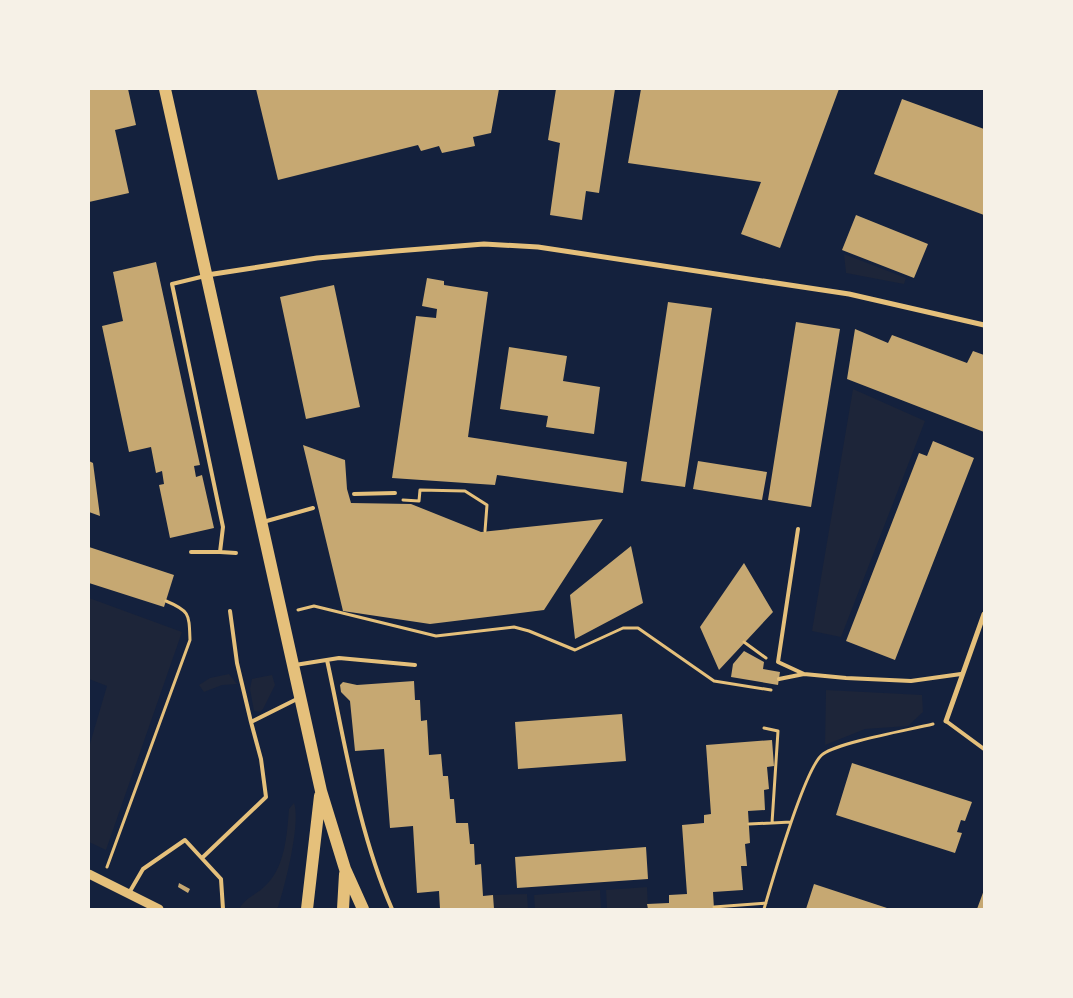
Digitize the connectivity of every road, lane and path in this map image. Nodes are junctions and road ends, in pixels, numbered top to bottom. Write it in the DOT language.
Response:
graph roads {
  1 [pos="165,89"];
  2 [pos="207,275"];
  3 [pos="984,326"];
  4 [pos="395,493"];
  5 [pos="354,494"];
  6 [pos="313,508"];
  7 [pos="263,522"];
  8 [pos="798,529"];
  9 [pos="485,531"];
  10 [pos="191,552"];
  11 [pos="220,552"];
  12 [pos="236,553"];
  13 [pos="166,601"];
  14 [pos="230,610"];
  15 [pos="283,613"];
  16 [pos="984,614"];
  17 [pos="744,642"];
  18 [pos="327,660"];
  19 [pos="778,662"];
  20 [pos="295,665"];
  21 [pos="415,665"];
  22 [pos="804,674"];
  23 [pos="961,674"];
  24 [pos="778,679"];
  25 [pos="773,690"];
  26 [pos="302,696"];
  27 [pos="946,721"];
  28 [pos="251,722"];
  29 [pos="764,728"];
  30 [pos="984,749"];
  31 [pos="321,791"];
  32 [pos="791,822"];
  33 [pos="772,823"];
  34 [pos="749,824"];
  35 [pos="202,858"];
  36 [pos="345,868"];
  37 [pos="89,874"];
  38 [pos="102,881"];
  39 [pos="129,893"];
  40 [pos="766,902"];
  41 [pos="714,907"];
  42 [pos="159,909"];
  43 [pos="223,909"];
  44 [pos="306,909"];
  45 [pos="343,909"];
  46 [pos="362,909"];
  47 [pos="392,909"];
  48 [pos="764,909"];
  1 -- 2 [label="main road"];
  2 -- 3 [label="street"];
  2 -- 7 [label="main road"];
  2 -- 11 [label="lane"];
  4 -- 5 [label="lane"];
  4 -- 9 [label="path"];
  6 -- 7 [label="lane"];
  7 -- 15 [label="main road"];
  8 -- 19 [label="lane"];
  10 -- 11 [label="lane"];
  11 -- 12 [label="lane"];
  13 -- 38 [label="path"];
  14 -- 28 [label="lane"];
  15 -- 20 [label="main road"];
  15 -- 25 [label="path"];
  16 -- 23 [label="street"];
  17 -- 19 [label="path"];
  18 -- 20 [label="lane"];
  18 -- 21 [label="lane"];
  18 -- 47 [label="lane"];
  19 -- 22 [label="lane"];
  20 -- 26 [label="main road"];
  22 -- 23 [label="lane"];
  22 -- 24 [label="lane"];
  23 -- 27 [label="street"];
  26 -- 28 [label="lane"];
  26 -- 31 [label="main road"];
  27 -- 30 [label="lane"];
  27 -- 32 [label="path"];
  28 -- 35 [label="lane"];
  29 -- 33 [label="path"];
  31 -- 36 [label="main road"];
  31 -- 44 [label="main road"];
  32 -- 33 [label="path"];
  32 -- 40 [label="path"];
  33 -- 34 [label="path"];
  35 -- 39 [label="lane"];
  35 -- 43 [label="lane"];
  36 -- 45 [label="main road"];
  36 -- 46 [label="main road"];
  37 -- 38 [label="street"];
  38 -- 39 [label="street"];
  39 -- 42 [label="street"];
  40 -- 41 [label="path"];
  40 -- 48 [label="path"];
}
